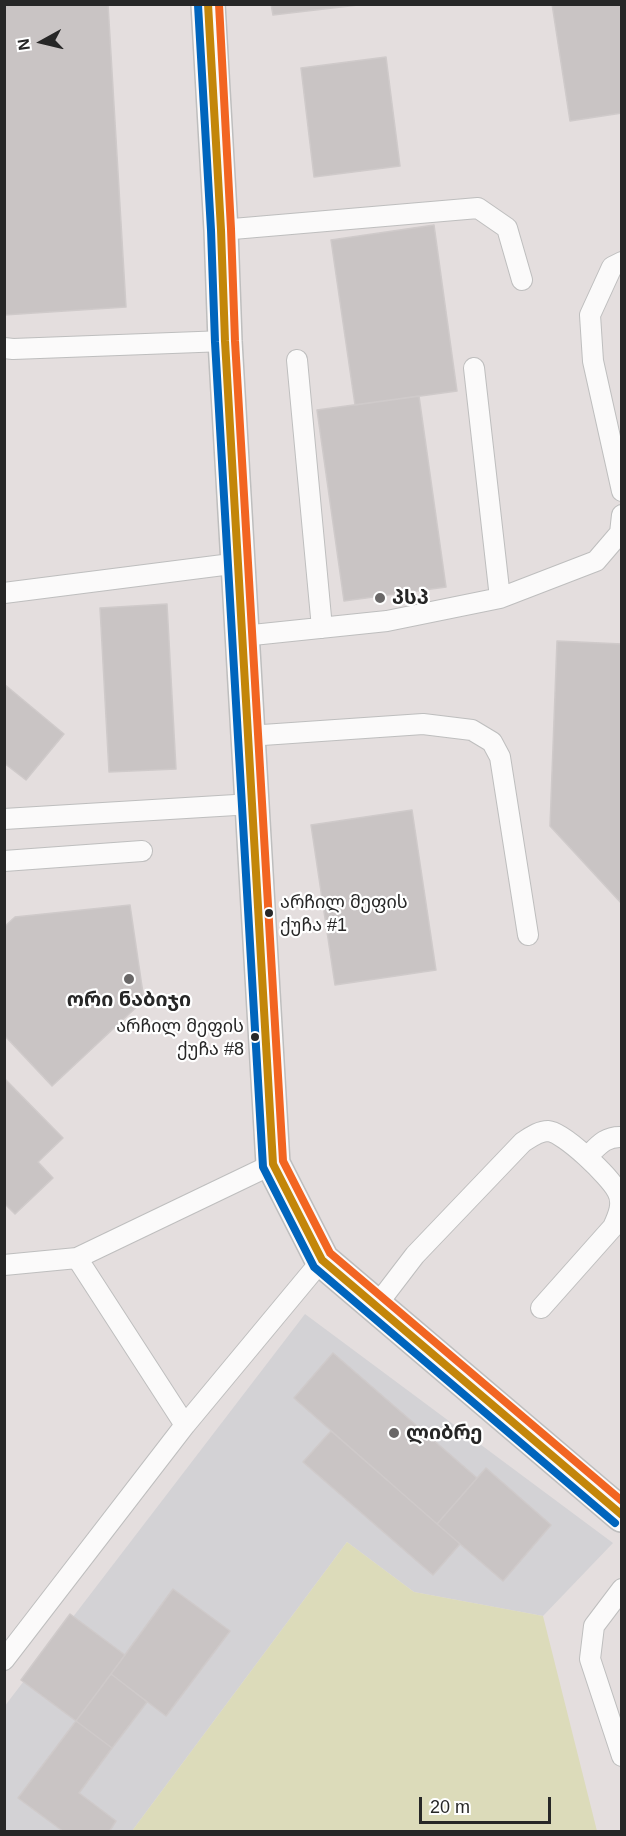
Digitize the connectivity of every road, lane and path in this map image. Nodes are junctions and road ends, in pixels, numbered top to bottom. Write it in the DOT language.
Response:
graph roads {
  1 [pos="208,4"];
  2 [pos="221,230"];
  3 [pos="621,262"];
  4 [pos="522,280"];
  5 [pos="225,341"];
  6 [pos="4,348"];
  7 [pos="297,360"];
  8 [pos="474,368"];
  9 [pos="621,491"];
  10 [pos="621,515"];
  11 [pos="239,563"];
  12 [pos="4,593"];
  13 [pos="500,598"];
  14 [pos="322,628"];
  15 [pos="243,636"];
  16 [pos="248,736"];
  17 [pos="252,804"];
  18 [pos="4,819"];
  19 [pos="142,851"];
  20 [pos="4,861"];
  21 [pos="528,934"];
  22 [pos="621,1137"];
  23 [pos="587,1157"];
  24 [pos="273,1164"];
  25 [pos="77,1258"];
  26 [pos="322,1260"];
  27 [pos="4,1265"];
  28 [pos="376,1306"];
  29 [pos="541,1308"];
  30 [pos="185,1425"];
  31 [pos="621,1515"];
  32 [pos="621,1589"];
  33 [pos="4,1660"];
  34 [pos="621,1756"];
  1 -- 2 [label="street"];
  2 -- 4 [label="lane"];
  2 -- 5 [label="street"];
  3 -- 9 [label="lane"];
  5 -- 6 [label="lane"];
  5 -- 11 [label="street"];
  7 -- 14 [label="lane"];
  8 -- 13 [label="lane"];
  10 -- 13 [label="lane"];
  11 -- 12 [label="lane"];
  11 -- 15 [label="street"];
  13 -- 14 [label="lane"];
  14 -- 15 [label="lane"];
  15 -- 16 [label="street"];
  16 -- 17 [label="street"];
  16 -- 21 [label="lane"];
  17 -- 18 [label="lane"];
  17 -- 24 [label="street"];
  19 -- 20 [label="lane"];
  22 -- 23 [label="lane"];
  23 -- 28 [label="lane"];
  23 -- 29 [label="lane"];
  24 -- 25 [label="lane"];
  24 -- 26 [label="street"];
  25 -- 27 [label="lane"];
  25 -- 30 [label="lane"];
  26 -- 28 [label="street"];
  26 -- 30 [label="lane"];
  28 -- 31 [label="street"];
  30 -- 33 [label="lane"];
  32 -- 34 [label="lane"];
}
